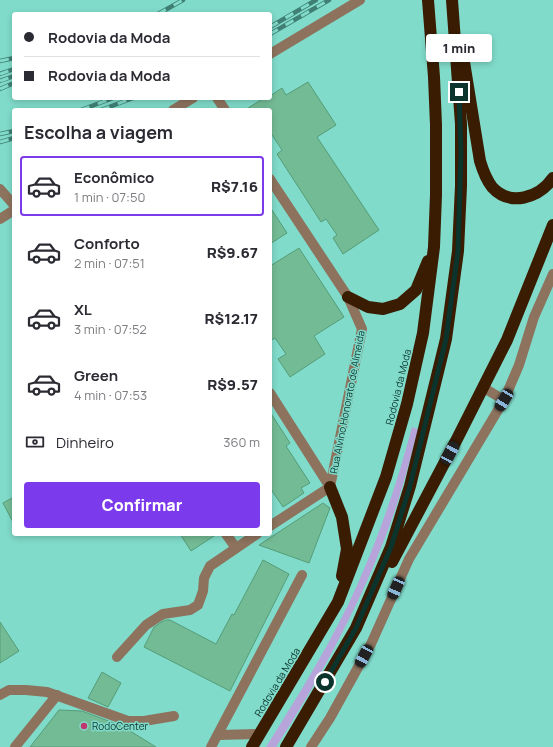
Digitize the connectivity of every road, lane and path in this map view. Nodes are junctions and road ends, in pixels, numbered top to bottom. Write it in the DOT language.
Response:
graph roads {
  1 [pos="360,0"];
  2 [pos="428,0"];
  3 [pos="453,0"];
  4 [pos="272,53"];
  5 [pos="190,100"];
  6 [pos="176,108"];
  7 [pos="553,178"];
  8 [pos="272,182"];
  9 [pos="0,189"];
  10 [pos="12,202"];
  11 [pos="12,211"];
  12 [pos="0,219"];
  13 [pos="553,225"];
  14 [pos="434,247"];
  15 [pos="553,274"];
  16 [pos="348,297"];
  17 [pos="484,388"];
  18 [pos="272,396"];
  19 [pos="504,400"];
  20 [pos="330,487"];
  21 [pos="272,525"];
  22 [pos="227,536"];
  23 [pos="254,536"];
  24 [pos="236,548"];
  25 [pos="302,575"];
  26 [pos="338,602"];
  27 [pos="356,628"];
  28 [pos="118,657"];
  29 [pos="0,695"];
  30 [pos="57,695"];
  31 [pos="174,716"];
  32 [pos="219,734"];
  33 [pos="260,734"];
  34 [pos="15,747"];
  35 [pos="211,747"];
  36 [pos="252,747"];
  37 [pos="286,747"];
  38 [pos="311,747"];
  1 -- 4 [label="street"];
  2 -- 14 [label="highway, Rodovia da Moda"];
  3 -- 7 [label="highway"];
  3 -- 27 [label="highway"];
  5 -- 6 [label="street"];
  8 -- 16 [label="street, Rua Alvino Honorato de Almeida"];
  9 -- 10 [label="street"];
  11 -- 12 [label="street"];
  13 -- 17 [label="highway"];
  14 -- 16 [label="highway"];
  14 -- 26 [label="highway, Rodovia da Moda"];
  15 -- 19 [label="street"];
  16 -- 20 [label="street, Rua Alvino Honorato de Almeida"];
  17 -- 19 [label="street"];
  17 -- 27 [label="highway"];
  18 -- 20 [label="street"];
  19 -- 38 [label="street"];
  20 -- 21 [label="street, Rua Alvino Honorato de Almeida"];
  20 -- 26 [label="highway"];
  22 -- 24 [label="street"];
  23 -- 24 [label="street"];
  24 -- 28 [label="street"];
  25 -- 32 [label="street"];
  26 -- 33 [label="highway, Rodovia da Moda"];
  27 -- 37 [label="highway"];
  29 -- 30 [label="street"];
  30 -- 31 [label="street"];
  30 -- 34 [label="street"];
  32 -- 33 [label="street"];
  32 -- 35 [label="street"];
  33 -- 36 [label="highway, Rodovia da Moda"];
}
